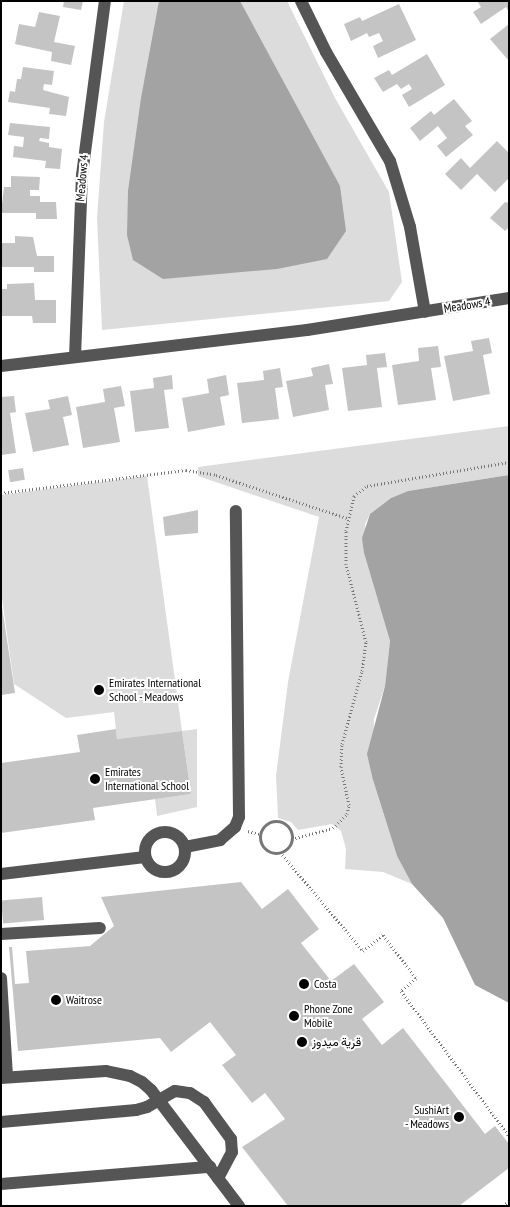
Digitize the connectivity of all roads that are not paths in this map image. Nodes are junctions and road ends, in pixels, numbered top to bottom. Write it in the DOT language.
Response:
graph roads {
  1 [pos="105,1"];
  2 [pos="301,1"];
  3 [pos="509,298"];
  4 [pos="425,312"];
  5 [pos="75,357"];
  6 [pos="1,366"];
  7 [pos="236,511"];
  8 [pos="185,847"];
  9 [pos="145,857"];
  10 [pos="1,874"];
  11 [pos="100,928"];
  12 [pos="1,934"];
  13 [pos="1,978"];
  14 [pos="2,987"];
  15 [pos="3,1037"];
  16 [pos="4,1078"];
  17 [pos="160,1100"];
  18 [pos="1,1122"];
  19 [pos="210,1167"];
  20 [pos="218,1178"];
  21 [pos="1,1184"];
  22 [pos="239,1206"];
  1 -- 5 [label="street, Meadows 4"];
  2 -- 4 [label="street"];
  3 -- 4 [label="street, Meadows 4"];
  4 -- 5 [label="street, Meadows 4"];
  5 -- 6 [label="street, Meadows 4"];
  7 -- 8 [label="street"];
  8 -- 9 [label="street"];
  8 -- 9 [label="street"];
  9 -- 10 [label="street"];
  11 -- 12 [label="street"];
  13 -- 14 [label="street"];
  14 -- 15 [label="street"];
  15 -- 16 [label="street"];
  16 -- 17 [label="street"];
  17 -- 18 [label="street"];
  17 -- 19 [label="street"];
  17 -- 20 [label="street"];
  19 -- 20 [label="street"];
  19 -- 21 [label="street"];
  20 -- 22 [label="street"];
}
